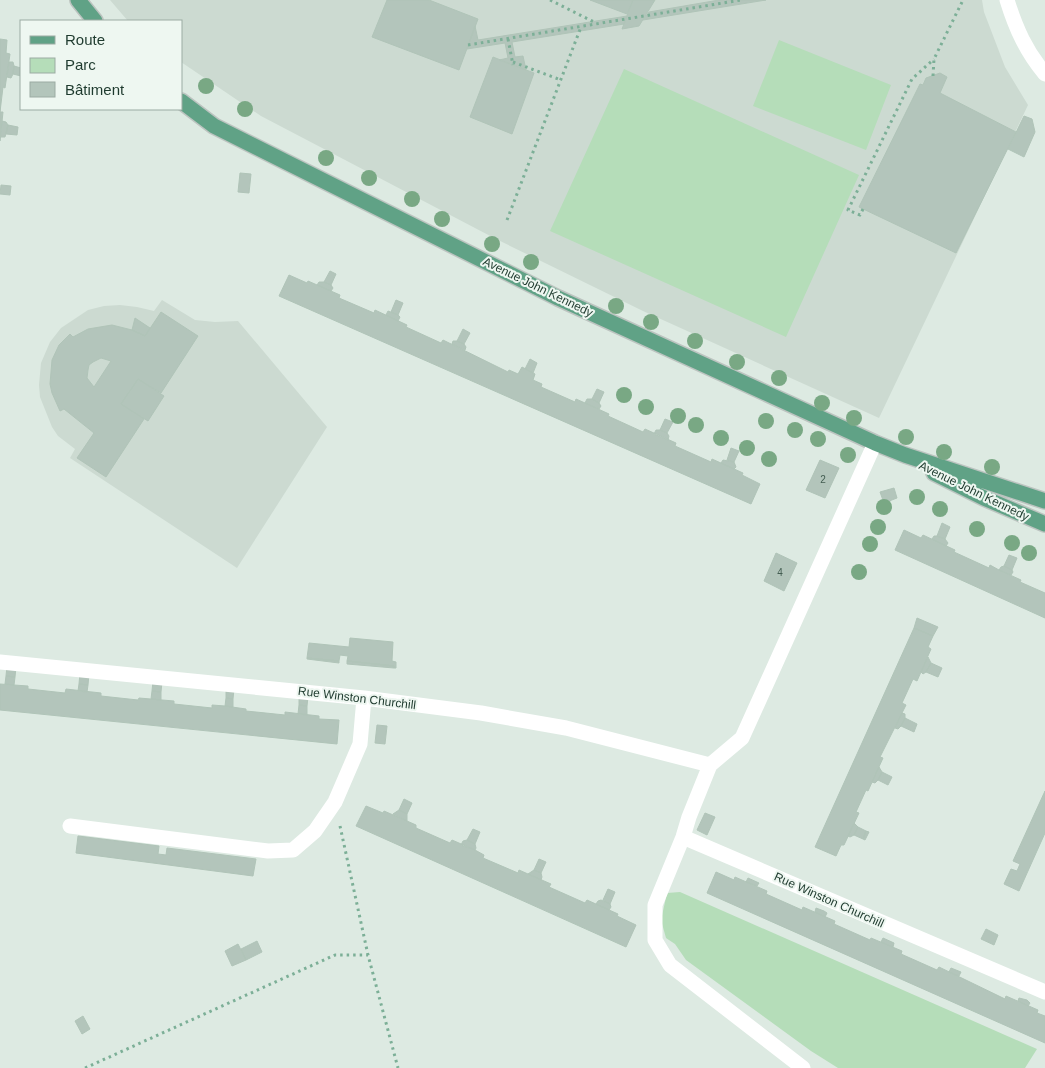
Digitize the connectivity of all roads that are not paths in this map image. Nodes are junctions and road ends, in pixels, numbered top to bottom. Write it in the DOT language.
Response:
graph roads {
  1 [pos="78,0"];
  2 [pos="1007,0"];
  3 [pos="94,20"];
  4 [pos="1045,74"];
  5 [pos="182,102"];
  6 [pos="875,442"];
  7 [pos="905,456"];
  8 [pos="1045,501"];
  9 [pos="1045,524"];
  10 [pos="0,662"];
  11 [pos="364,698"];
  12 [pos="710,765"];
  13 [pos="70,826"];
  14 [pos="684,837"];
  15 [pos="1045,992"];
  16 [pos="803,1068"];
  1 -- 3 [label="main road"];
  2 -- 4 [label="street"];
  5 -- 6 [label="main road, Avenue John Kennedy"];
  6 -- 7 [label="main road, Avenue John Kennedy"];
  6 -- 12 [label="street"];
  7 -- 8 [label="main road, Avenue John Kennedy"];
  7 -- 9 [label="main road, Avenue John Kennedy"];
  10 -- 11 [label="street, Rue Winston Churchill"];
  11 -- 12 [label="street, Rue Winston Churchill"];
  11 -- 13 [label="street"];
  12 -- 14 [label="street"];
  14 -- 15 [label="street, Rue Winston Churchill"];
  14 -- 16 [label="street"];
}
